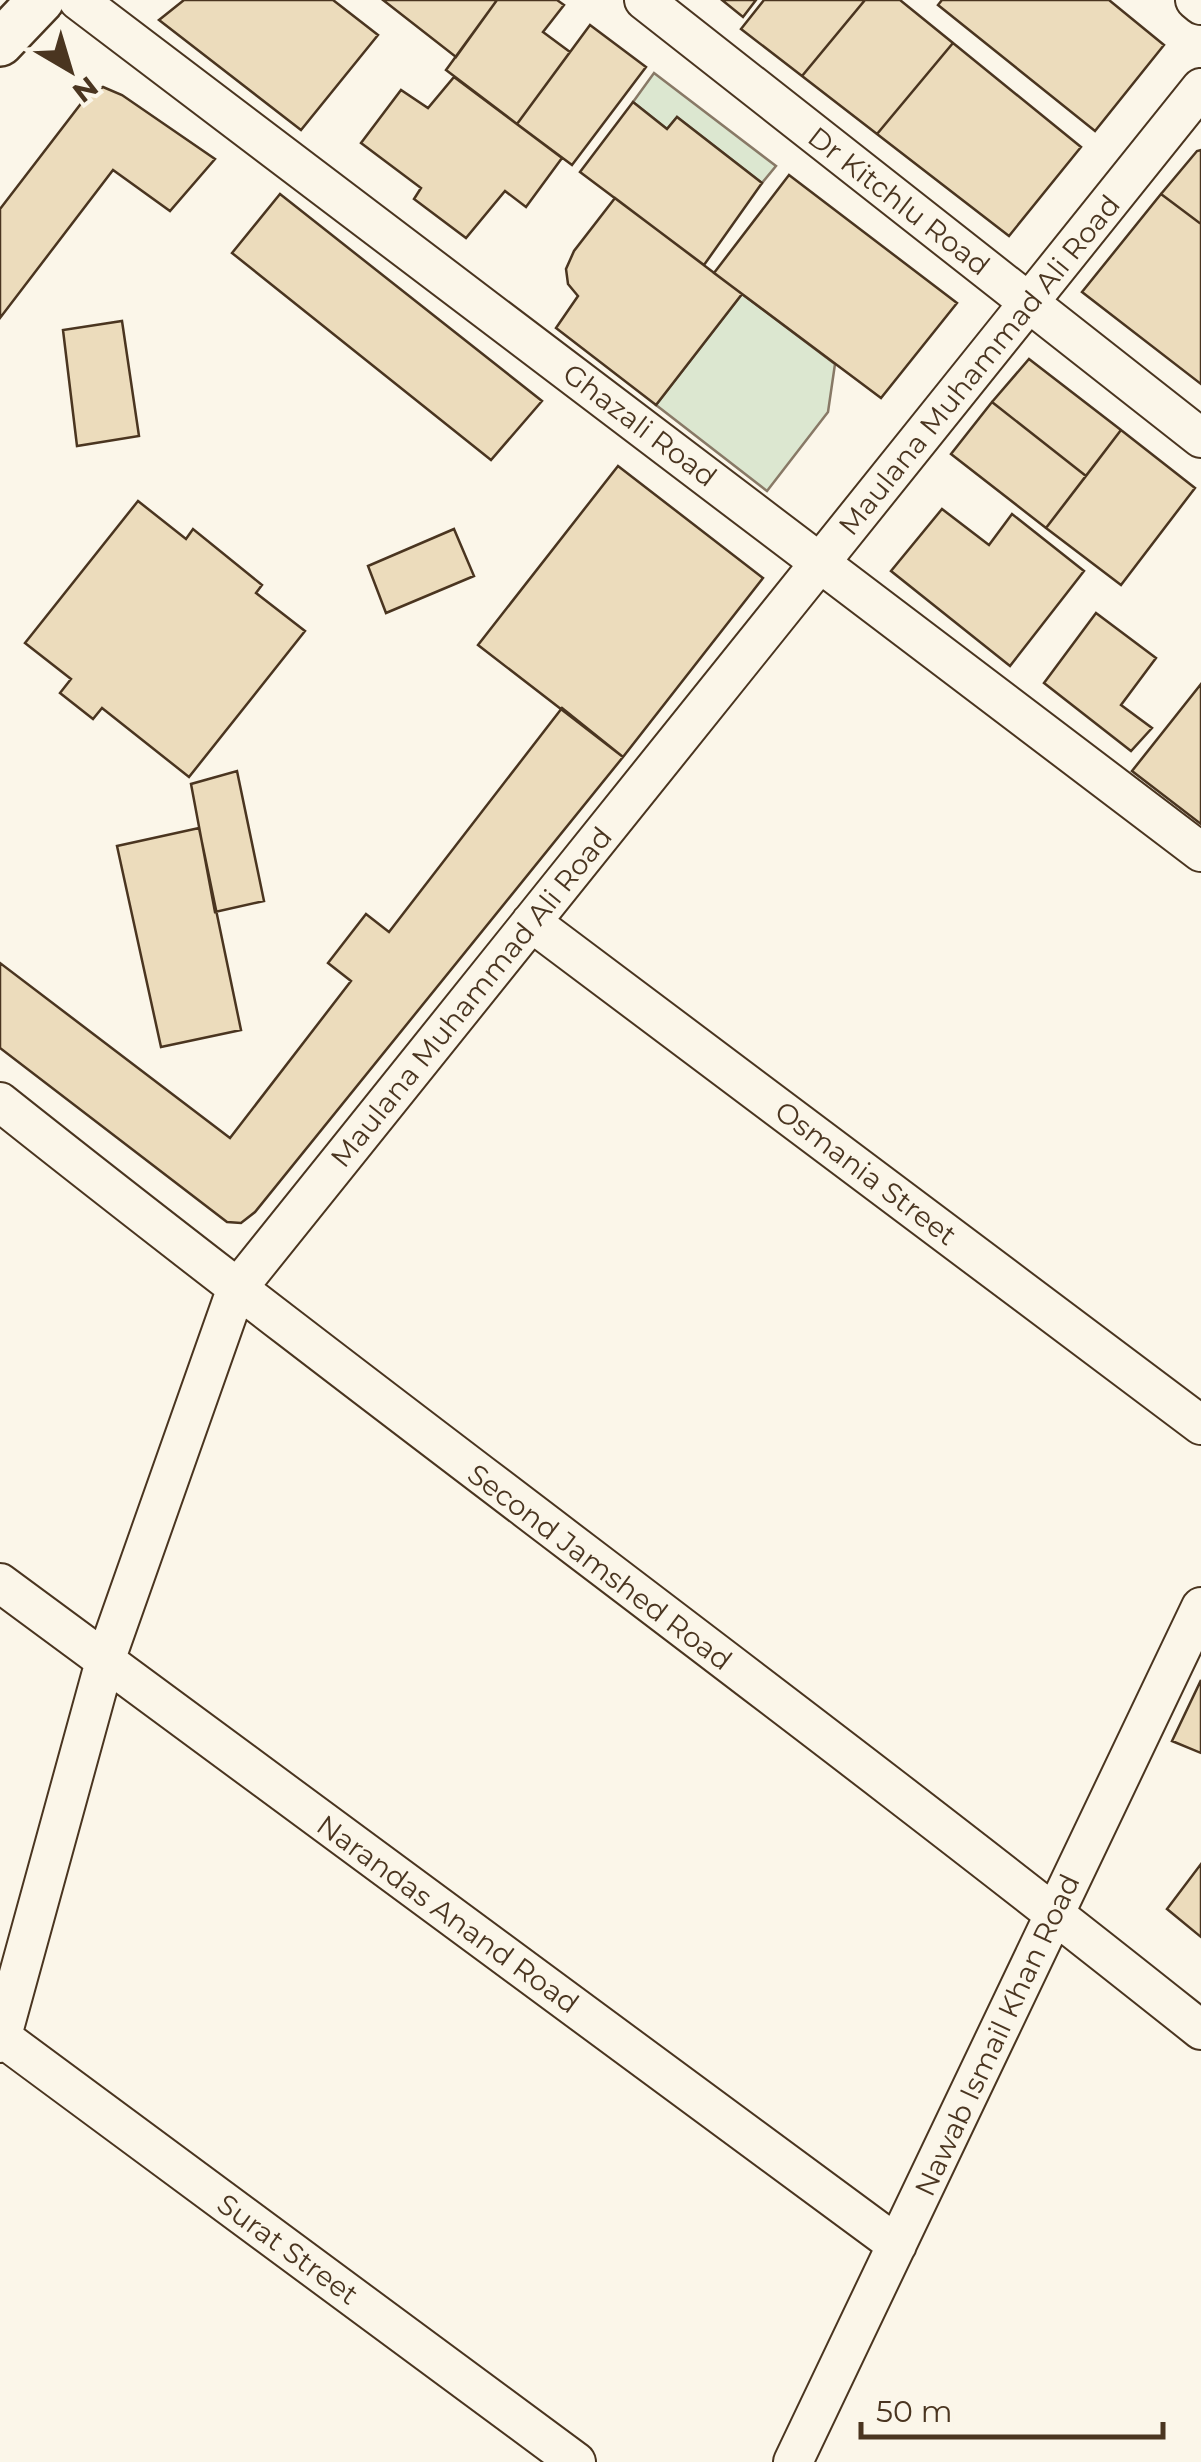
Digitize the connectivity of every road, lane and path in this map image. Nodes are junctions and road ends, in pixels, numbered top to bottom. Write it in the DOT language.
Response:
graph roads {
  1 [pos="40,0"];
  2 [pos="78,0"];
  3 [pos="644,0"];
  4 [pos="1195,0"];
  5 [pos="1201,5"];
  6 [pos="0,43"];
  7 [pos="1201,88"];
  8 [pos="1029,303"];
  9 [pos="1201,438"];
  10 [pos="821,562"];
  11 [pos="1201,852"];
  12 [pos="532,922"];
  13 [pos="0,1102"];
  14 [pos="236,1290"];
  15 [pos="1201,1424"];
  16 [pos="0,1582"];
  17 [pos="1201,1607"];
  18 [pos="105,1662"];
  19 [pos="1055,1913"];
  20 [pos="1201,2030"];
  21 [pos="1,2039"];
  22 [pos="897,2245"];
  23 [pos="576,2462"];
  24 [pos="793,2462"];
  1 -- 6 [label="street"];
  2 -- 10 [label="street, Ghazali Road"];
  3 -- 8 [label="street, Dr Kitchlu Road"];
  4 -- 5 [label="street"];
  7 -- 8 [label="street, Maulana Muhammad Ali Road"];
  8 -- 9 [label="street, Dr Kitchlu Road"];
  8 -- 10 [label="street, Maulana Muhammad Ali Road"];
  10 -- 11 [label="street, Ghazali Road"];
  10 -- 12 [label="street, Maulana Muhammad Ali Road"];
  12 -- 14 [label="street, Maulana Muhammad Ali Road"];
  12 -- 15 [label="street, Osmania Street"];
  13 -- 14 [label="street, Second Jamshed Road"];
  14 -- 18 [label="street, Maulana Muhammad Ali Road"];
  14 -- 19 [label="street, Second Jamshed Road"];
  16 -- 18 [label="street, Narandas Anand Road"];
  17 -- 19 [label="street, Nawab Ismail Khan Road"];
  18 -- 21 [label="street, Maulana Muhammad Ali Road"];
  18 -- 22 [label="street, Narandas Anand Road"];
  19 -- 20 [label="street, Second Jamshed Road"];
  19 -- 22 [label="street, Nawab Ismail Khan Road"];
  21 -- 23 [label="street, Surat Street"];
  22 -- 24 [label="street, Nawab Ismail Khan Road"];
}
